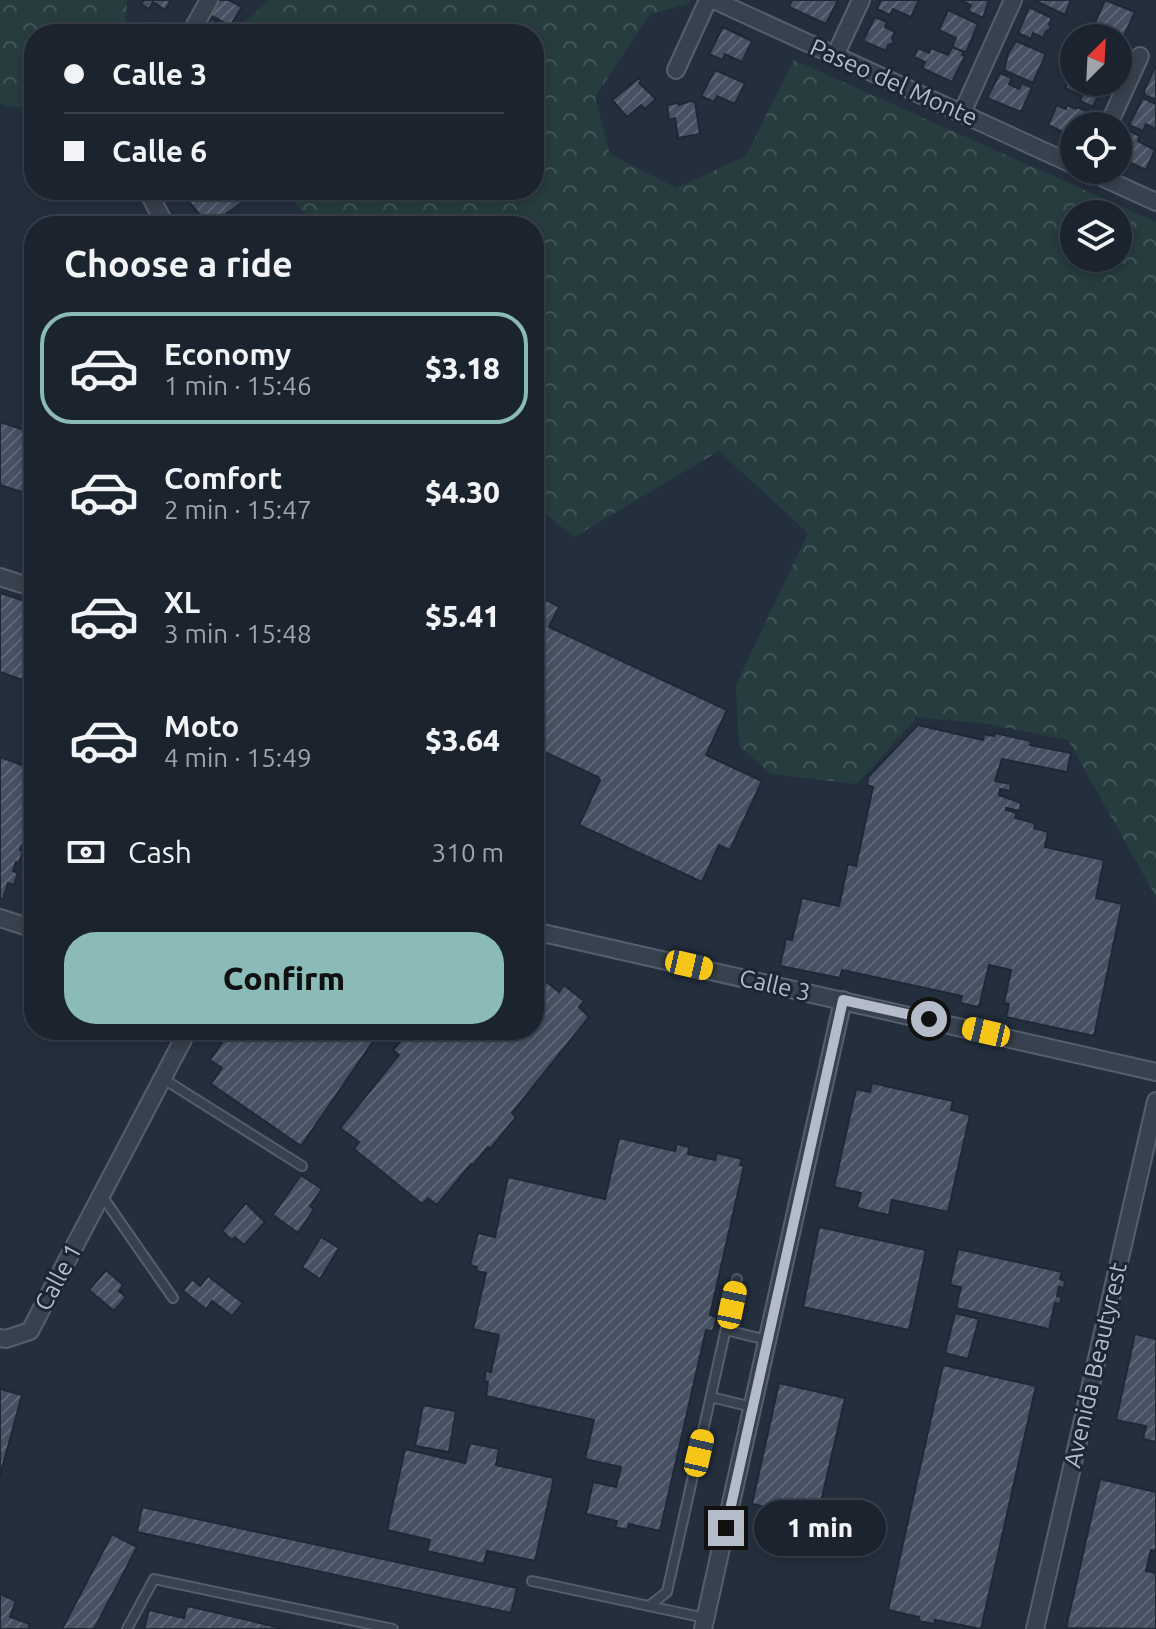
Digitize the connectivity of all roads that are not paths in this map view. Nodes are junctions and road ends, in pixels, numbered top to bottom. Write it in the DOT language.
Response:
graph roads {
  1 [pos="209,0"];
  2 [pos="711,0"];
  3 [pos="861,0"];
  4 [pos="1013,0"];
  5 [pos="196,24"];
  6 [pos="835,56"];
  7 [pos="1140,56"];
  8 [pos="676,70"];
  9 [pos="1114,112"];
  10 [pos="962,113"];
  11 [pos="1060,158"];
  12 [pos="1117,184"];
  13 [pos="1156,202"];
  14 [pos="0,577"];
  15 [pos="24,585"];
  16 [pos="0,918"];
  17 [pos="24,926"];
  18 [pos="544,933"];
  19 [pos="843,1000"];
  20 [pos="183,1040"];
  21 [pos="1156,1072"];
  22 [pos="162,1078"];
  23 [pos="1156,1101"];
  24 [pos="302,1166"];
  25 [pos="101,1196"];
  26 [pos="737,1279"];
  27 [pos="173,1298"];
  28 [pos="726,1330"];
  29 [pos="0,1338"];
  30 [pos="767,1340"];
  31 [pos="711,1397"];
  32 [pos="752,1407"];
  33 [pos="532,1581"];
  34 [pos="649,1606"];
  35 [pos="704,1624"];
  36 [pos="127,1629"];
  37 [pos="393,1629"];
  38 [pos="1035,1629"];
  1 -- 5 [label="street"];
  2 -- 6 [label="street, Paseo del Monte"];
  2 -- 8 [label="street"];
  3 -- 6 [label="street"];
  4 -- 10 [label="street"];
  6 -- 10 [label="street, Paseo del Monte"];
  7 -- 9 [label="street"];
  10 -- 11 [label="street, Paseo del Monte"];
  12 -- 13 [label="street"];
  14 -- 15 [label="street"];
  16 -- 17 [label="street"];
  18 -- 19 [label="street, Calle 3"];
  19 -- 21 [label="street, Calle 3"];
  19 -- 30 [label="street"];
  20 -- 22 [label="street, Calle 1"];
  22 -- 24 [label="lane"];
  22 -- 25 [label="street, Calle 1"];
  23 -- 38 [label="street, Avenida Beautyrest"];
  25 -- 27 [label="lane"];
  25 -- 29 [label="street, Calle 1"];
  26 -- 28 [label="lane"];
  28 -- 30 [label="lane"];
  28 -- 31 [label="lane"];
  30 -- 32 [label="street"];
  31 -- 32 [label="lane"];
  31 -- 34 [label="lane"];
  32 -- 35 [label="street"];
  33 -- 34 [label="lane"];
  34 -- 35 [label="lane"];
  36 -- 37 [label="lane"];
}
